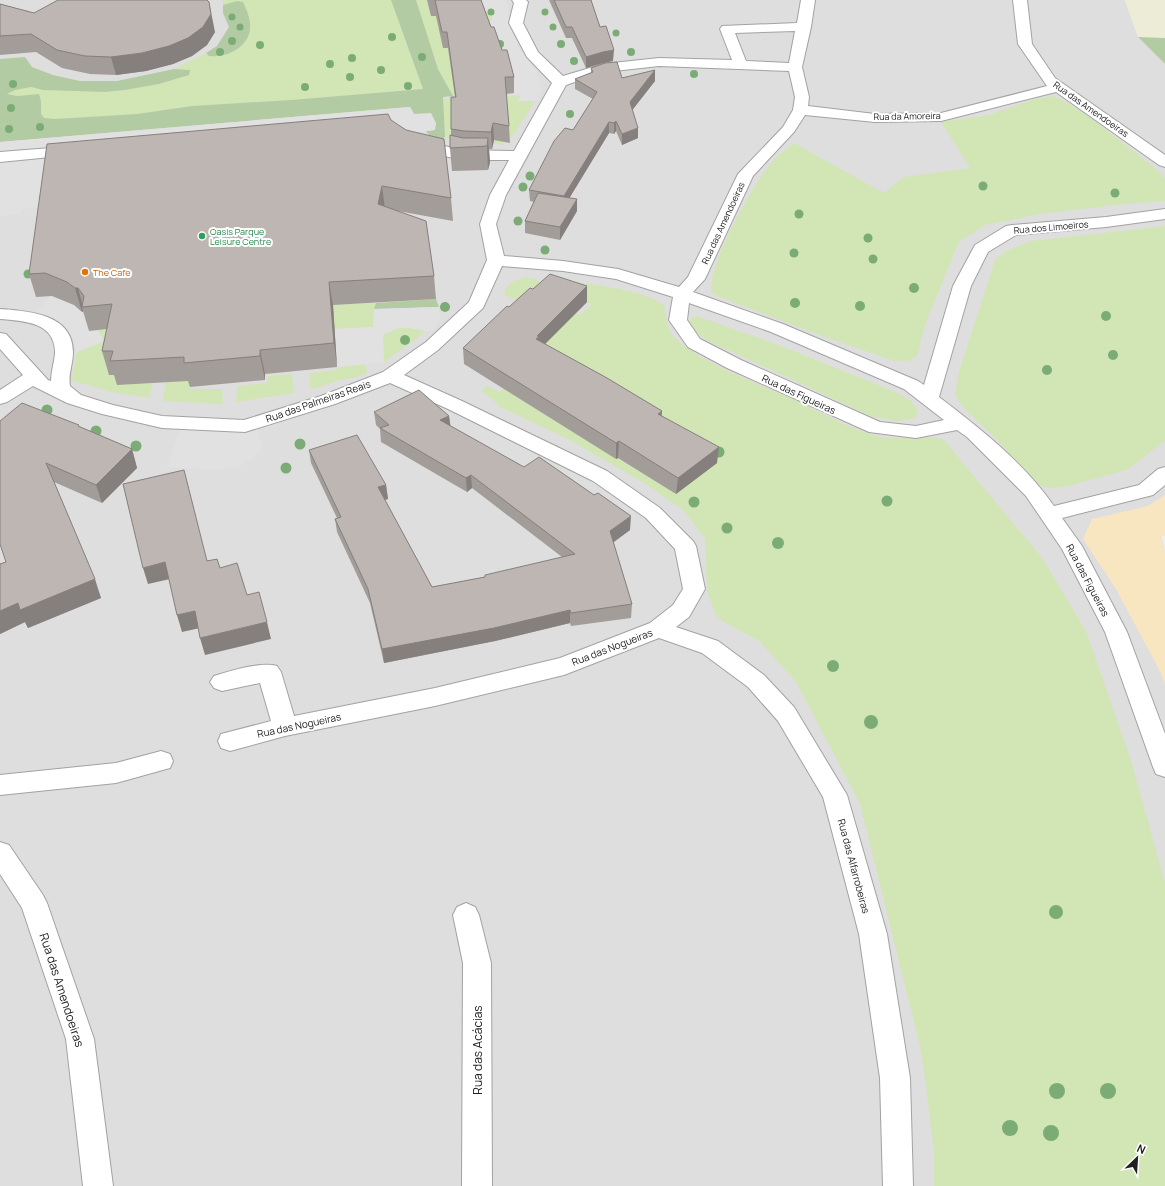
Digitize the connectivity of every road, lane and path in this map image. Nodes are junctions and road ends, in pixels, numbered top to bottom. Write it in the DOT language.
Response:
graph roads {
  1 [pos="519,0"];
  2 [pos="808,0"];
  3 [pos="1020,0"];
  4 [pos="804,27"];
  5 [pos="740,64"];
  6 [pos="796,68"];
  7 [pos="560,82"];
  8 [pos="1059,87"];
  9 [pos="800,110"];
  10 [pos="408,136"];
  11 [pos="94,150"];
  12 [pos="519,156"];
  13 [pos="0,157"];
  14 [pos="1165,162"];
  15 [pos="1165,214"];
  16 [pos="496,260"];
  17 [pos="682,294"];
  18 [pos="0,314"];
  19 [pos="0,338"];
  20 [pos="390,376"];
  21 [pos="34,377"];
  22 [pos="0,398"];
  23 [pos="74,399"];
  24 [pos="929,399"];
  25 [pos="961,423"];
  26 [pos="1165,474"];
  27 [pos="1049,514"];
  28 [pos="658,629"];
  29 [pos="222,682"];
  30 [pos="284,727"];
  31 [pos="230,740"];
  32 [pos="161,762"];
  33 [pos="1165,767"];
  34 [pos="0,785"];
  35 [pos="0,853"];
  36 [pos="466,915"];
  37 [pos="98,1186"];
  38 [pos="477,1186"];
  39 [pos="898,1186"];
  1 -- 7 [label="street"];
  2 -- 4 [label="street, Rua das Amendoeiras"];
  3 -- 8 [label="street, Rua das Amendoeiras"];
  4 -- 5 [label="street"];
  4 -- 6 [label="street, Rua das Amendoeiras"];
  5 -- 6 [label="street"];
  5 -- 7 [label="street"];
  6 -- 9 [label="street, Rua das Amendoeiras"];
  7 -- 12 [label="street"];
  8 -- 9 [label="street, Rua da Amoreira"];
  8 -- 14 [label="street, Rua das Amendoeiras"];
  9 -- 17 [label="street, Rua das Amendoeiras"];
  10 -- 12 [label="street"];
  11 -- 13 [label="street"];
  12 -- 16 [label="street"];
  15 -- 24 [label="street, Rua dos Limoeiros"];
  16 -- 17 [label="street, Rua das Figueiras"];
  16 -- 20 [label="street, Rua das Palmeiras Reais"];
  17 -- 24 [label="street, Rua das Figueiras"];
  17 -- 25 [label="street, Rua das Figueiras"];
  18 -- 23 [label="street"];
  19 -- 21 [label="street, Rua das Palmeiras Reais"];
  20 -- 23 [label="street, Rua das Palmeiras Reais"];
  20 -- 28 [label="street, Rua das Nogueiras"];
  21 -- 22 [label="street"];
  21 -- 23 [label="street, Rua das Palmeiras Reais"];
  24 -- 25 [label="street, Rua das Figueiras"];
  25 -- 27 [label="street, Rua das Figueiras"];
  26 -- 27 [label="street"];
  27 -- 33 [label="street, Rua das Figueiras"];
  28 -- 30 [label="street, Rua das Nogueiras"];
  28 -- 39 [label="street, Rua das Alfarrobeiras"];
  29 -- 30 [label="street"];
  30 -- 31 [label="street, Rua das Nogueiras"];
  32 -- 34 [label="street"];
  35 -- 37 [label="street, Rua das Amendoeiras"];
  36 -- 38 [label="street, Rua das Acácias"];
}
